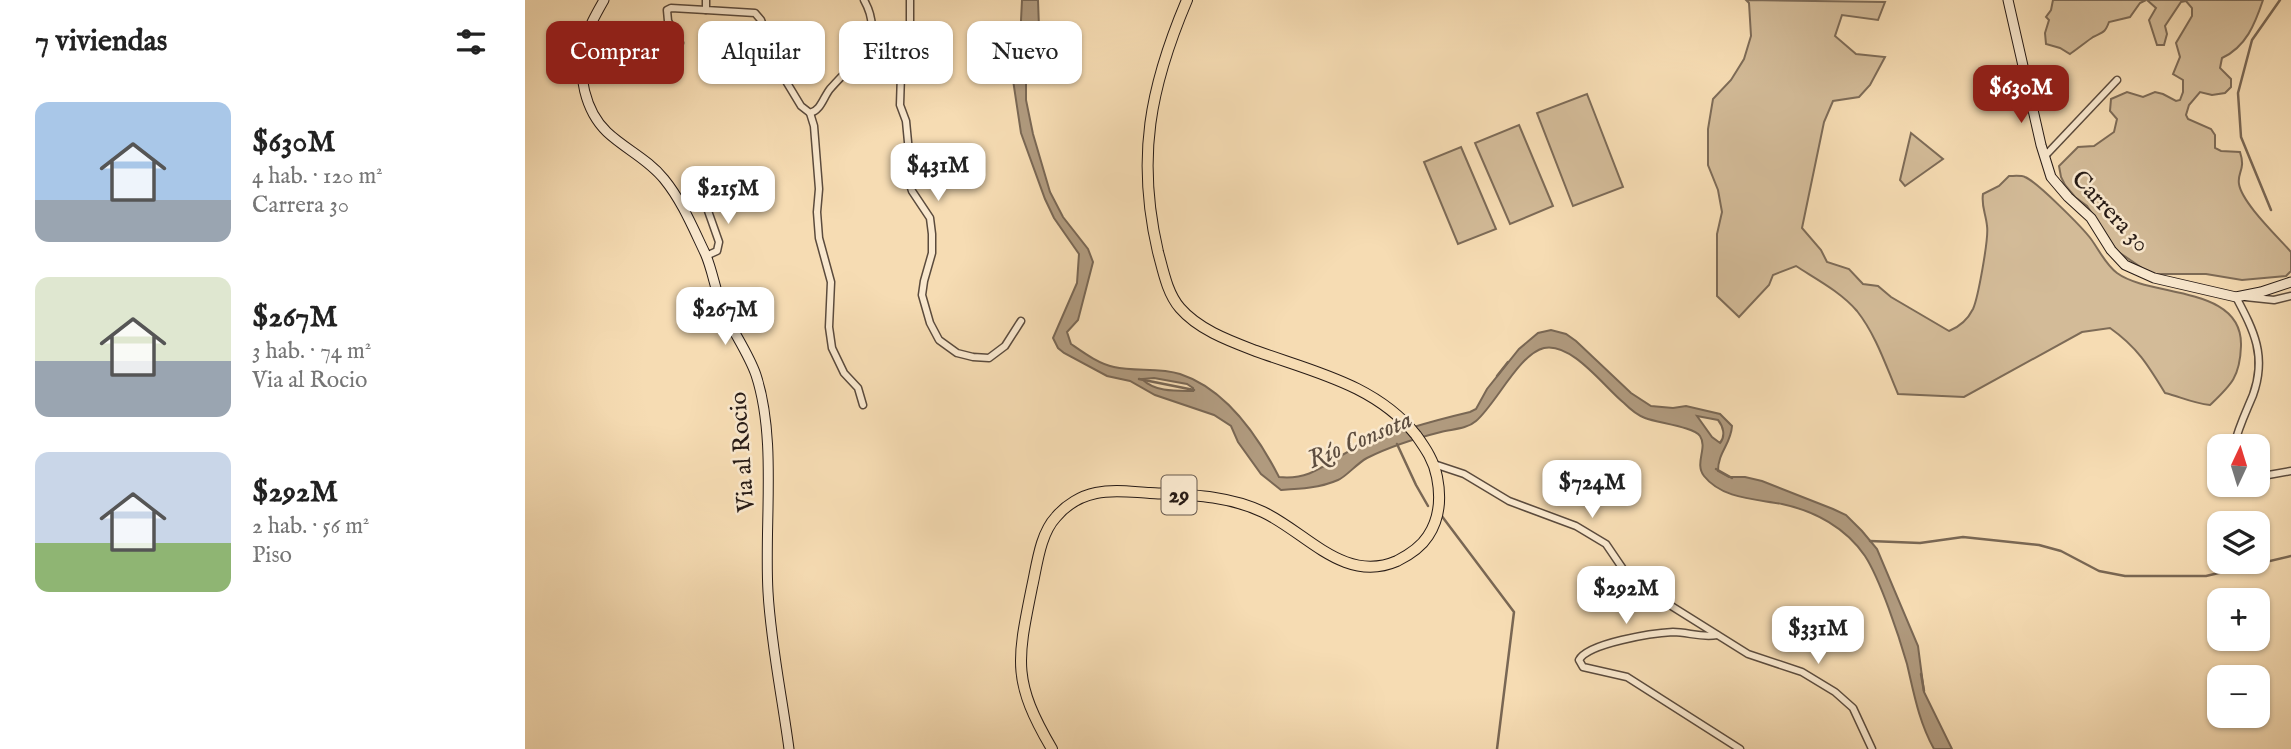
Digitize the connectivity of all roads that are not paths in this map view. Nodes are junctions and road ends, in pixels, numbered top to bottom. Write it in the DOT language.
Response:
graph roads {
  1 [pos="604,0"];
  2 [pos="706,0"];
  3 [pos="864,0"];
  4 [pos="910,0"];
  5 [pos="1187,0"];
  6 [pos="2008,0"];
  7 [pos="706,10"];
  8 [pos="669,21"];
  9 [pos="2117,80"];
  10 [pos="810,113"];
  11 [pos="2045,156"];
  12 [pos="702,176"];
  13 [pos="706,256"];
  14 [pos="2291,282"];
  15 [pos="2291,296"];
  16 [pos="2236,297"];
  17 [pos="1021,321"];
  18 [pos="863,405"];
  19 [pos="2238,434"];
  20 [pos="1434,464"];
  21 [pos="2291,471"];
  22 [pos="2270,475"];
  23 [pos="1717,635"];
  24 [pos="789,749"];
  25 [pos="1052,749"];
  26 [pos="1740,749"];
  27 [pos="1872,749"];
  1 -- 13 [label="main road, Via al Rocio"];
  2 -- 7 [label="street"];
  3 -- 10 [label="street"];
  4 -- 17 [label="street"];
  5 -- 20 [label="main road, 29"];
  6 -- 11 [label="main road, Carrera 30"];
  7 -- 8 [label="street"];
  7 -- 10 [label="street"];
  9 -- 11 [label="street"];
  10 -- 18 [label="street"];
  11 -- 16 [label="main road, Carrera 30"];
  12 -- 13 [label="street"];
  13 -- 24 [label="main road, Via al Rocio"];
  14 -- 16 [label="main road"];
  15 -- 16 [label="street"];
  16 -- 19 [label="street"];
  20 -- 23 [label="street"];
  20 -- 25 [label="main road, 29"];
  21 -- 22 [label="street"];
  23 -- 26 [label="street"];
  23 -- 27 [label="street"];
}
